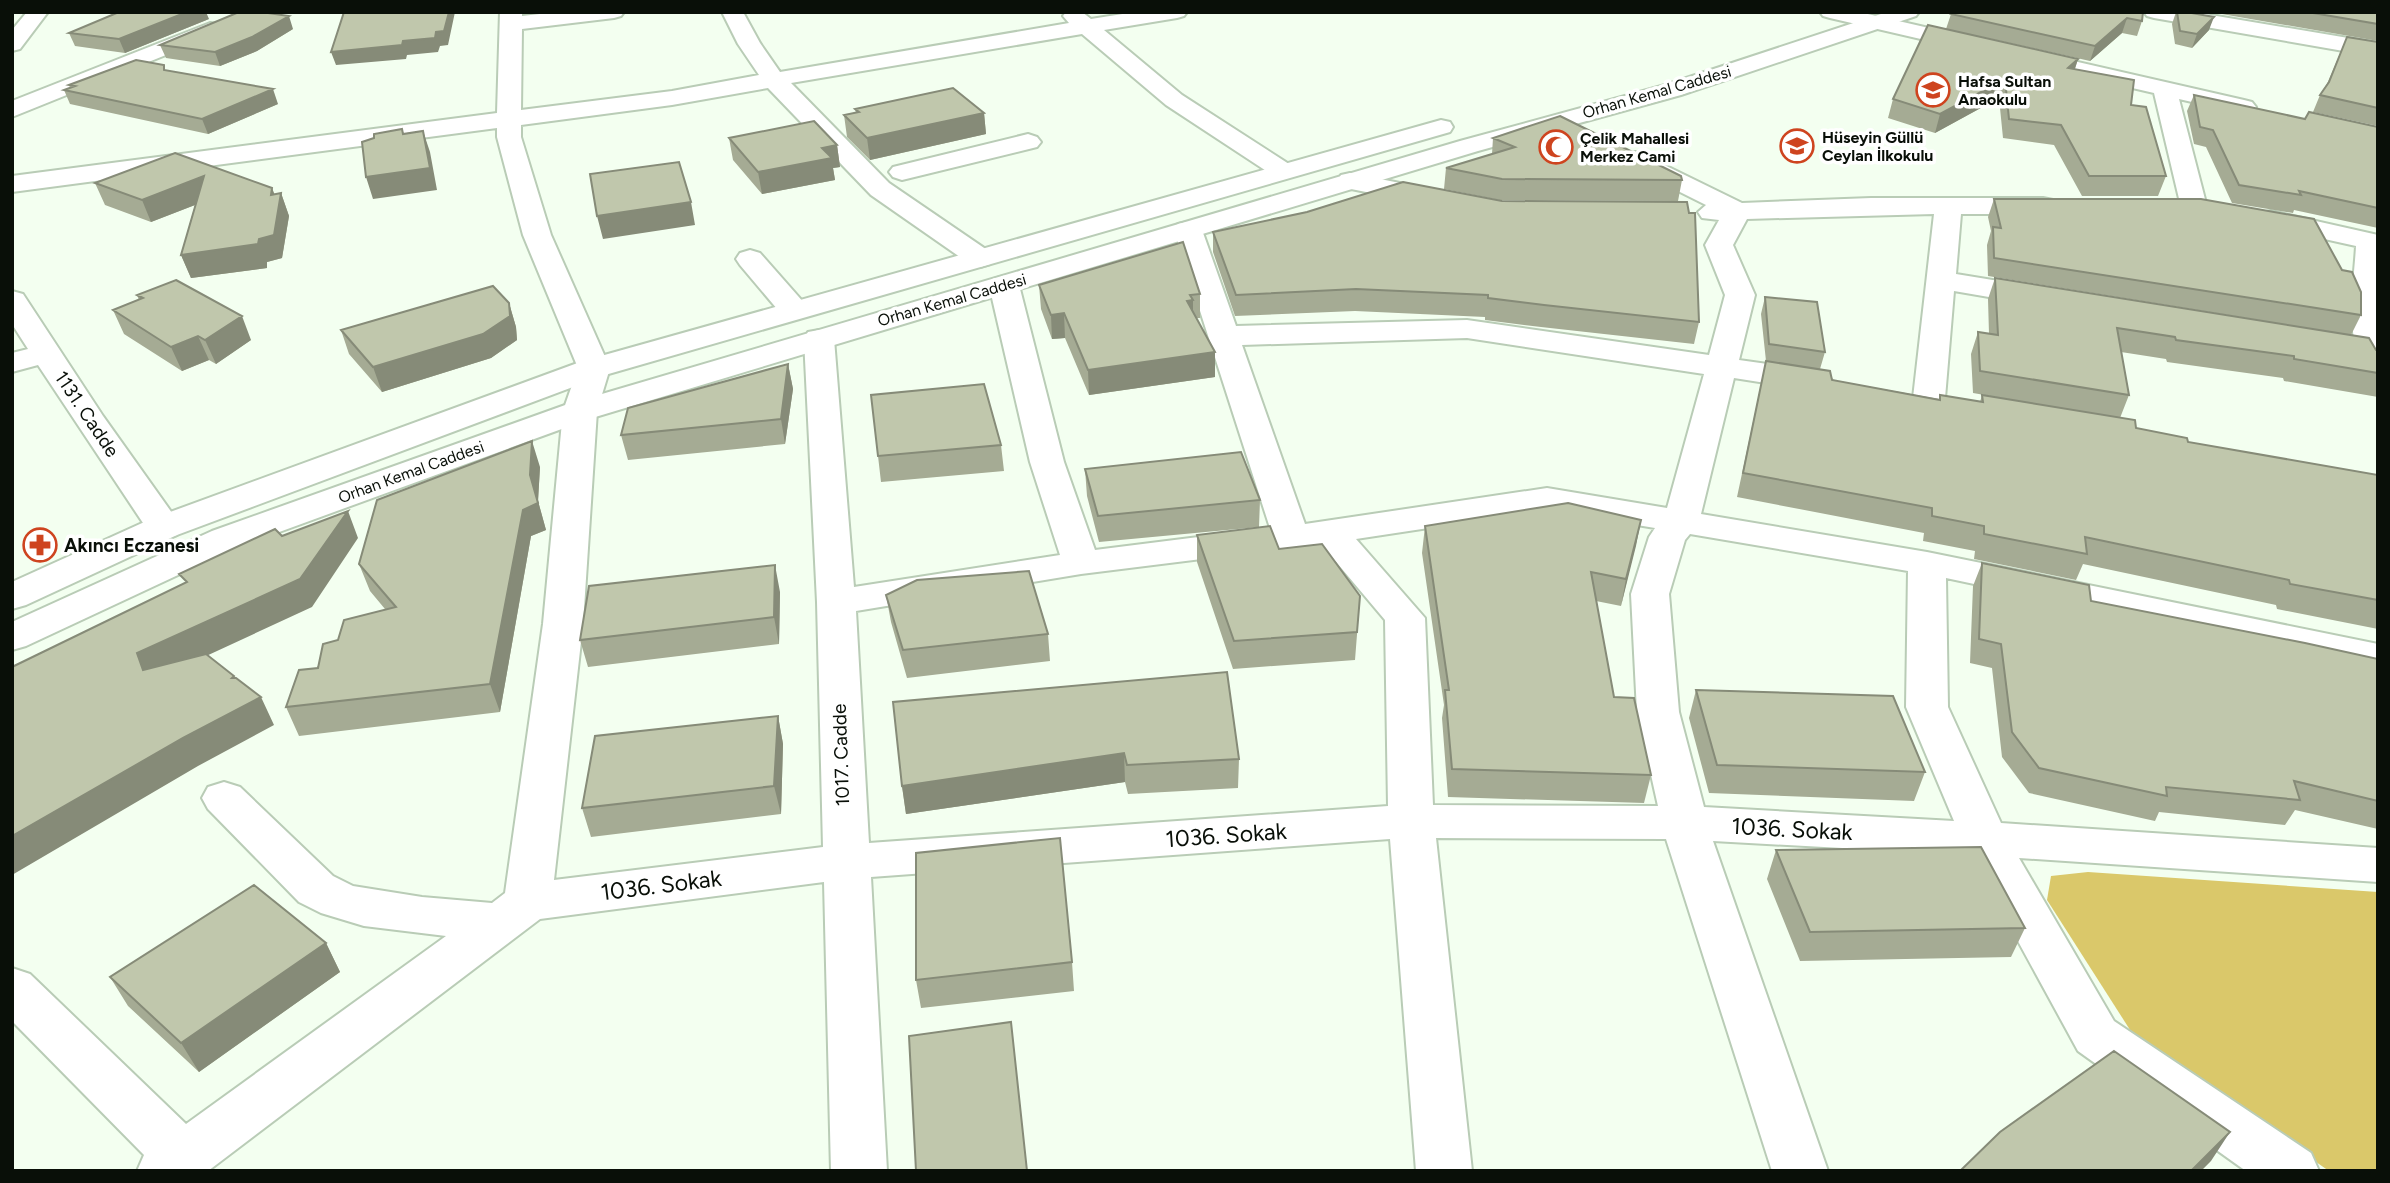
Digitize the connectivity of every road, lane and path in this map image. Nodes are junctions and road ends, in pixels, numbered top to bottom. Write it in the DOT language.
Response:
graph roads {
  1 [pos="38,12"];
  2 [pos="614,12"];
  3 [pos="732,12"];
  4 [pos="1177,12"];
  5 [pos="1830,12"];
  6 [pos="1909,12"];
  7 [pos="2154,12"];
  8 [pos="511,18"];
  9 [pos="1079,19"];
  10 [pos="225,23"];
  11 [pos="1874,24"];
  12 [pos="12,44"];
  13 [pos="2378,50"];
  14 [pos="775,81"];
  15 [pos="2164,88"];
  16 [pos="12,110"];
  17 [pos="2271,113"];
  18 [pos="509,120"];
  19 [pos="1554,122"];
  20 [pos="1028,142"];
  21 [pos="1283,171"];
  22 [pos="1350,181"];
  23 [pos="12,184"];
  24 [pos="935,195"];
  25 [pos="1459,203"];
  26 [pos="1948,206"];
  27 [pos="2071,206"];
  28 [pos="2166,207"];
  29 [pos="2194,207"];
  30 [pos="1738,211"];
  31 [pos="2221,211"];
  32 [pos="1686,213"];
  33 [pos="2249,216"];
  34 [pos="1188,230"];
  35 [pos="2374,242"];
  36 [pos="995,246"];
  37 [pos="750,259"];
  38 [pos="1940,280"];
  39 [pos="1004,285"];
  40 [pos="12,300"];
  41 [pos="2076,302"];
  42 [pos="807,325"];
  43 [pos="1224,336"];
  44 [pos="47,353"];
  45 [pos="2366,353"];
  46 [pos="12,363"];
  47 [pos="1722,366"];
  48 [pos="594,368"];
  49 [pos="1846,385"];
  50 [pos="1928,398"];
  51 [pos="580,411"];
  52 [pos="1681,522"];
  53 [pos="164,527"];
  54 [pos="1310,534"];
  55 [pos="1081,563"];
  56 [pos="1927,563"];
  57 [pos="12,597"];
  58 [pos="836,602"];
  59 [pos="12,637"];
  60 [pos="2378,657"];
  61 [pos="224,798"];
  62 [pos="1412,821"];
  63 [pos="1685,823"];
  64 [pos="1985,839"];
  65 [pos="845,863"];
  66 [pos="2378,865"];
  67 [pos="515,912"];
  68 [pos="15,996"];
  69 [pos="174,1164"];
  70 [pos="859,1171"];
  71 [pos="1444,1171"];
  72 [pos="1800,1171"];
  73 [pos="2291,1171"];
  1 -- 12 [label="street"];
  2 -- 8 [label="street"];
  3 -- 14 [label="street"];
  4 -- 9 [label="street"];
  5 -- 11 [label="street"];
  5 -- 21 [label="street, Orhan Kemal Caddesi"];
  6 -- 11 [label="street, Orhan Kemal Caddesi"];
  7 -- 13 [label="street"];
  8 -- 18 [label="street"];
  9 -- 14 [label="street"];
  9 -- 21 [label="street"];
  10 -- 16 [label="street"];
  11 -- 15 [label="street"];
  11 -- 19 [label="street, Orhan Kemal Caddesi"];
  14 -- 18 [label="street"];
  14 -- 36 [label="street"];
  15 -- 17 [label="street"];
  15 -- 29 [label="street"];
  18 -- 23 [label="street"];
  18 -- 48 [label="street"];
  19 -- 22 [label="street, Orhan Kemal Caddesi"];
  19 -- 30 [label="street"];
  20 -- 24 [label="street"];
  21 -- 36 [label="street, Orhan Kemal Caddesi"];
  22 -- 25 [label="street"];
  22 -- 34 [label="street, Orhan Kemal Caddesi"];
  26 -- 27 [label="street"];
  26 -- 30 [label="street"];
  26 -- 38 [label="street"];
  28 -- 29 [label="street"];
  29 -- 31 [label="street"];
  30 -- 32 [label="street"];
  30 -- 47 [label="street"];
  33 -- 35 [label="street"];
  34 -- 39 [label="street, Orhan Kemal Caddesi"];
  34 -- 43 [label="street"];
  35 -- 45 [label="street"];
  36 -- 42 [label="street, Orhan Kemal Caddesi"];
  37 -- 42 [label="street"];
  38 -- 41 [label="street"];
  38 -- 50 [label="street"];
  39 -- 42 [label="street, Orhan Kemal Caddesi"];
  39 -- 55 [label="street"];
  40 -- 44 [label="street, 1131. Cadde"];
  42 -- 48 [label="street, Orhan Kemal Caddesi"];
  42 -- 51 [label="street, Orhan Kemal Caddesi"];
  42 -- 58 [label="street, 1017. Cadde"];
  43 -- 47 [label="street"];
  43 -- 54 [label="street"];
  44 -- 46 [label="street"];
  44 -- 53 [label="street, 1131. Cadde"];
  47 -- 49 [label="street"];
  47 -- 52 [label="street"];
  48 -- 51 [label="street"];
  48 -- 53 [label="street, Orhan Kemal Caddesi"];
  51 -- 59 [label="street, Orhan Kemal Caddesi"];
  51 -- 67 [label="street"];
  52 -- 54 [label="street"];
  52 -- 56 [label="street"];
  52 -- 63 [label="street"];
  53 -- 57 [label="street, Orhan Kemal Caddesi"];
  54 -- 55 [label="street"];
  54 -- 62 [label="street"];
  55 -- 58 [label="street"];
  56 -- 60 [label="street"];
  56 -- 64 [label="street"];
  58 -- 65 [label="street, 1017. Cadde"];
  61 -- 67 [label="street"];
  62 -- 63 [label="street, 1036. Sokak"];
  62 -- 65 [label="street, 1036. Sokak"];
  62 -- 71 [label="street"];
  63 -- 64 [label="street, 1036. Sokak"];
  63 -- 72 [label="street"];
  64 -- 66 [label="street, 1036. Sokak"];
  64 -- 73 [label="street"];
  65 -- 67 [label="street, 1036. Sokak"];
  65 -- 70 [label="street, 1017. Cadde"];
  67 -- 69 [label="street, 1036. Sokak"];
  68 -- 69 [label="street"];
}
